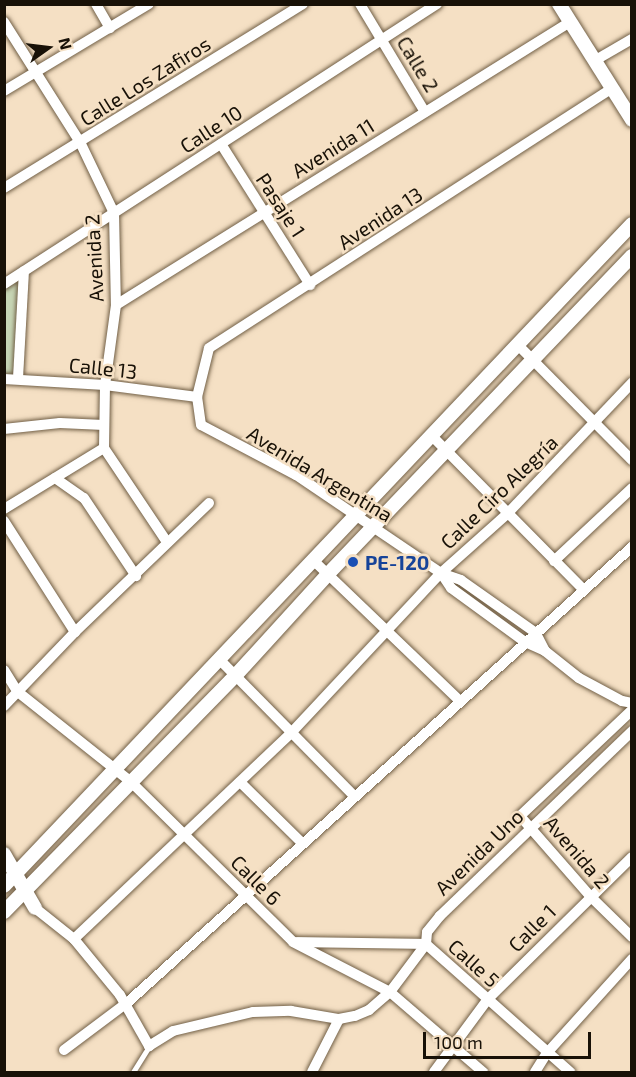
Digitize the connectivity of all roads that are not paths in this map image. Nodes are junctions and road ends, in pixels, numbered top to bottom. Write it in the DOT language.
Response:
graph roads {
  1 [pos="96,4"];
  2 [pos="149,4"];
  3 [pos="303,4"];
  4 [pos="360,4"];
  5 [pos="437,4"];
  6 [pos="559,4"];
  7 [pos="4,22"];
  8 [pos="570,22"];
  9 [pos="110,28"];
  10 [pos="632,39"];
  11 [pos="382,40"];
  12 [pos="594,61"];
  13 [pos="36,72"];
  14 [pos="611,89"];
  15 [pos="4,91"];
  16 [pos="425,112"];
  17 [pos="632,120"];
  18 [pos="80,142"];
  19 [pos="220,144"];
  20 [pos="4,188"];
  21 [pos="264,212"];
  22 [pos="114,213"];
  23 [pos="632,224"];
  24 [pos="632,256"];
  25 [pos="24,271"];
  26 [pos="4,284"];
  27 [pos="310,285"];
  28 [pos="116,305"];
  29 [pos="518,345"];
  30 [pos="533,360"];
  31 [pos="18,378"];
  32 [pos="4,379"];
  33 [pos="632,383"];
  34 [pos="105,385"];
  35 [pos="197,398"];
  36 [pos="594,422"];
  37 [pos="104,425"];
  38 [pos="4,429"];
  39 [pos="432,436"];
  40 [pos="104,448"];
  41 [pos="447,450"];
  42 [pos="632,460"];
  43 [pos="55,478"];
  44 [pos="632,488"];
  45 [pos="209,503"];
  46 [pos="4,508"];
  47 [pos="508,513"];
  48 [pos="358,515"];
  49 [pos="4,521"];
  50 [pos="374,526"];
  51 [pos="167,542"];
  52 [pos="632,547"];
  53 [pos="314,561"];
  54 [pos="554,561"];
  55 [pos="441,573"];
  56 [pos="328,574"];
  57 [pos="136,576"];
  58 [pos="584,590"];
  59 [pos="387,631"];
  60 [pos="75,632"];
  61 [pos="536,633"];
  62 [pos="525,642"];
  63 [pos="545,651"];
  64 [pos="220,660"];
  65 [pos="4,670"];
  66 [pos="234,676"];
  67 [pos="18,692"];
  68 [pos="460,701"];
  69 [pos="632,703"];
  70 [pos="4,706"];
  71 [pos="632,710"];
  72 [pos="632,731"];
  73 [pos="292,732"];
  74 [pos="117,770"];
  75 [pos="130,781"];
  76 [pos="240,782"];
  77 [pos="354,796"];
  78 [pos="520,816"];
  79 [pos="531,826"];
  80 [pos="185,834"];
  81 [pos="302,843"];
  82 [pos="4,854"];
  83 [pos="632,857"];
  84 [pos="8,880"];
  85 [pos="22,894"];
  86 [pos="245,894"];
  87 [pos="590,896"];
  88 [pos="35,908"];
  89 [pos="4,912"];
  90 [pos="632,938"];
  91 [pos="74,939"];
  92 [pos="294,942"];
  93 [pos="426,944"];
  94 [pos="632,959"];
  95 [pos="390,992"];
  96 [pos="488,999"];
  97 [pos="124,1003"];
  98 [pos="339,1019"];
  99 [pos="149,1046"];
  100 [pos="454,1047"];
  101 [pos="64,1050"];
  102 [pos="547,1053"];
  103 [pos="133,1072"];
  104 [pos="312,1072"];
  105 [pos="434,1072"];
  106 [pos="483,1072"];
  107 [pos="535,1072"];
  108 [pos="570,1072"];
  1 -- 9 [label="street"];
  2 -- 9 [label="street"];
  3 -- 18 [label="street, Calle Los Zafiros"];
  4 -- 11 [label="street, Calle 2"];
  5 -- 11 [label="street, Calle 10"];
  6 -- 8 [label="street"];
  7 -- 13 [label="street, Avenida 2"];
  8 -- 12 [label="street"];
  8 -- 16 [label="street, Avenida 11"];
  9 -- 13 [label="street"];
  10 -- 12 [label="street"];
  11 -- 16 [label="street, Calle 2"];
  11 -- 19 [label="street, Calle 10"];
  12 -- 14 [label="street"];
  13 -- 15 [label="street"];
  13 -- 18 [label="street, Avenida 2"];
  14 -- 17 [label="street"];
  14 -- 27 [label="street, Avenida 13"];
  16 -- 21 [label="street, Avenida 11"];
  18 -- 20 [label="street, Calle Los Zafiros"];
  18 -- 22 [label="street, Avenida 2"];
  19 -- 21 [label="street, Pasaje 1"];
  19 -- 22 [label="street, Calle 10"];
  21 -- 27 [label="street, Pasaje 1"];
  21 -- 28 [label="street, Avenida 11"];
  22 -- 25 [label="street, Calle 10"];
  22 -- 28 [label="street, Avenida 2"];
  23 -- 29 [label="street"];
  24 -- 30 [label="street"];
  25 -- 26 [label="street, Calle 10"];
  25 -- 31 [label="street"];
  27 -- 35 [label="street, Avenida 13"];
  28 -- 34 [label="street, Avenida 2"];
  29 -- 30 [label="street"];
  29 -- 39 [label="street"];
  30 -- 36 [label="street"];
  30 -- 41 [label="street"];
  31 -- 32 [label="street, Calle 13"];
  31 -- 34 [label="street, Calle 13"];
  33 -- 36 [label="street, Calle Ciro Alegría"];
  34 -- 35 [label="street, Calle 13"];
  34 -- 37 [label="street, Avenida 2"];
  35 -- 48 [label="street, Avenida Argentina"];
  36 -- 42 [label="street"];
  36 -- 47 [label="street, Calle Ciro Alegría"];
  37 -- 38 [label="street"];
  37 -- 40 [label="street, Avenida 2"];
  39 -- 41 [label="street"];
  39 -- 48 [label="street"];
  40 -- 43 [label="street"];
  40 -- 51 [label="street"];
  41 -- 47 [label="street"];
  41 -- 50 [label="street"];
  43 -- 46 [label="street"];
  43 -- 57 [label="street"];
  44 -- 54 [label="street"];
  45 -- 51 [label="street"];
  47 -- 54 [label="street"];
  47 -- 55 [label="street, Calle Ciro Alegría"];
  48 -- 50 [label="street, Avenida Argentina"];
  48 -- 53 [label="street"];
  49 -- 60 [label="street"];
  50 -- 55 [label="street, Avenida Argentina"];
  50 -- 56 [label="street"];
  51 -- 57 [label="street"];
  52 -- 58 [label="street"];
  53 -- 56 [label="street"];
  53 -- 64 [label="street"];
  54 -- 58 [label="street"];
  55 -- 59 [label="street, Calle Ciro Alegría"];
  55 -- 61 [label="street, Avenida Argentina"];
  55 -- 62 [label="street, Avenida Argentina"];
  56 -- 59 [label="street"];
  56 -- 66 [label="street"];
  57 -- 60 [label="street"];
  58 -- 61 [label="street"];
  59 -- 68 [label="street"];
  59 -- 73 [label="street, Calle Ciro Alegría"];
  60 -- 67 [label="street"];
  61 -- 62 [label="street"];
  61 -- 63 [label="street"];
  62 -- 63 [label="street, Avenida Argentina"];
  62 -- 68 [label="street"];
  63 -- 69 [label="street"];
  64 -- 66 [label="street"];
  64 -- 74 [label="street"];
  65 -- 67 [label="street, Calle 6"];
  66 -- 73 [label="street"];
  66 -- 75 [label="street"];
  67 -- 70 [label="street"];
  67 -- 74 [label="street, Calle 6"];
  68 -- 77 [label="street"];
  71 -- 78 [label="street, Avenida Uno"];
  72 -- 79 [label="street, Avenida Uno"];
  73 -- 76 [label="street, Calle Ciro Alegría"];
  73 -- 77 [label="street"];
  74 -- 75 [label="street, Calle 6"];
  74 -- 84 [label="street"];
  75 -- 80 [label="street, Calle 6"];
  75 -- 85 [label="street"];
  76 -- 80 [label="street, Calle Ciro Alegría"];
  76 -- 81 [label="street"];
  77 -- 81 [label="street"];
  78 -- 79 [label="street, Avenida 2"];
  79 -- 87 [label="street, Avenida 2"];
  79 -- 93 [label="street, Avenida Uno"];
  80 -- 86 [label="street, Calle 6"];
  80 -- 91 [label="street, Calle Ciro Alegría"];
  81 -- 86 [label="street"];
  82 -- 84 [label="street"];
  83 -- 87 [label="street"];
  84 -- 85 [label="street"];
  85 -- 88 [label="street"];
  85 -- 89 [label="street"];
  86 -- 92 [label="street, Calle 6"];
  86 -- 97 [label="street"];
  87 -- 90 [label="street, Avenida 2"];
  87 -- 96 [label="street, Calle 1"];
  88 -- 91 [label="street"];
  91 -- 97 [label="street"];
  92 -- 93 [label="street, Calle 5"];
  92 -- 95 [label="street, Calle 6"];
  93 -- 95 [label="street, Avenida Uno"];
  93 -- 96 [label="street, Calle 5"];
  94 -- 102 [label="street"];
  95 -- 98 [label="street, Avenida Uno"];
  95 -- 100 [label="street, Calle 6"];
  96 -- 100 [label="street, Calle 1"];
  96 -- 102 [label="street, Calle 5"];
  97 -- 99 [label="street"];
  97 -- 101 [label="street"];
  98 -- 99 [label="street"];
  98 -- 104 [label="street"];
  99 -- 103 [label="lane"];
  100 -- 105 [label="street, Calle 1"];
  100 -- 106 [label="street, Calle 6"];
  102 -- 107 [label="street"];
  102 -- 108 [label="street, Calle 5"];
}
